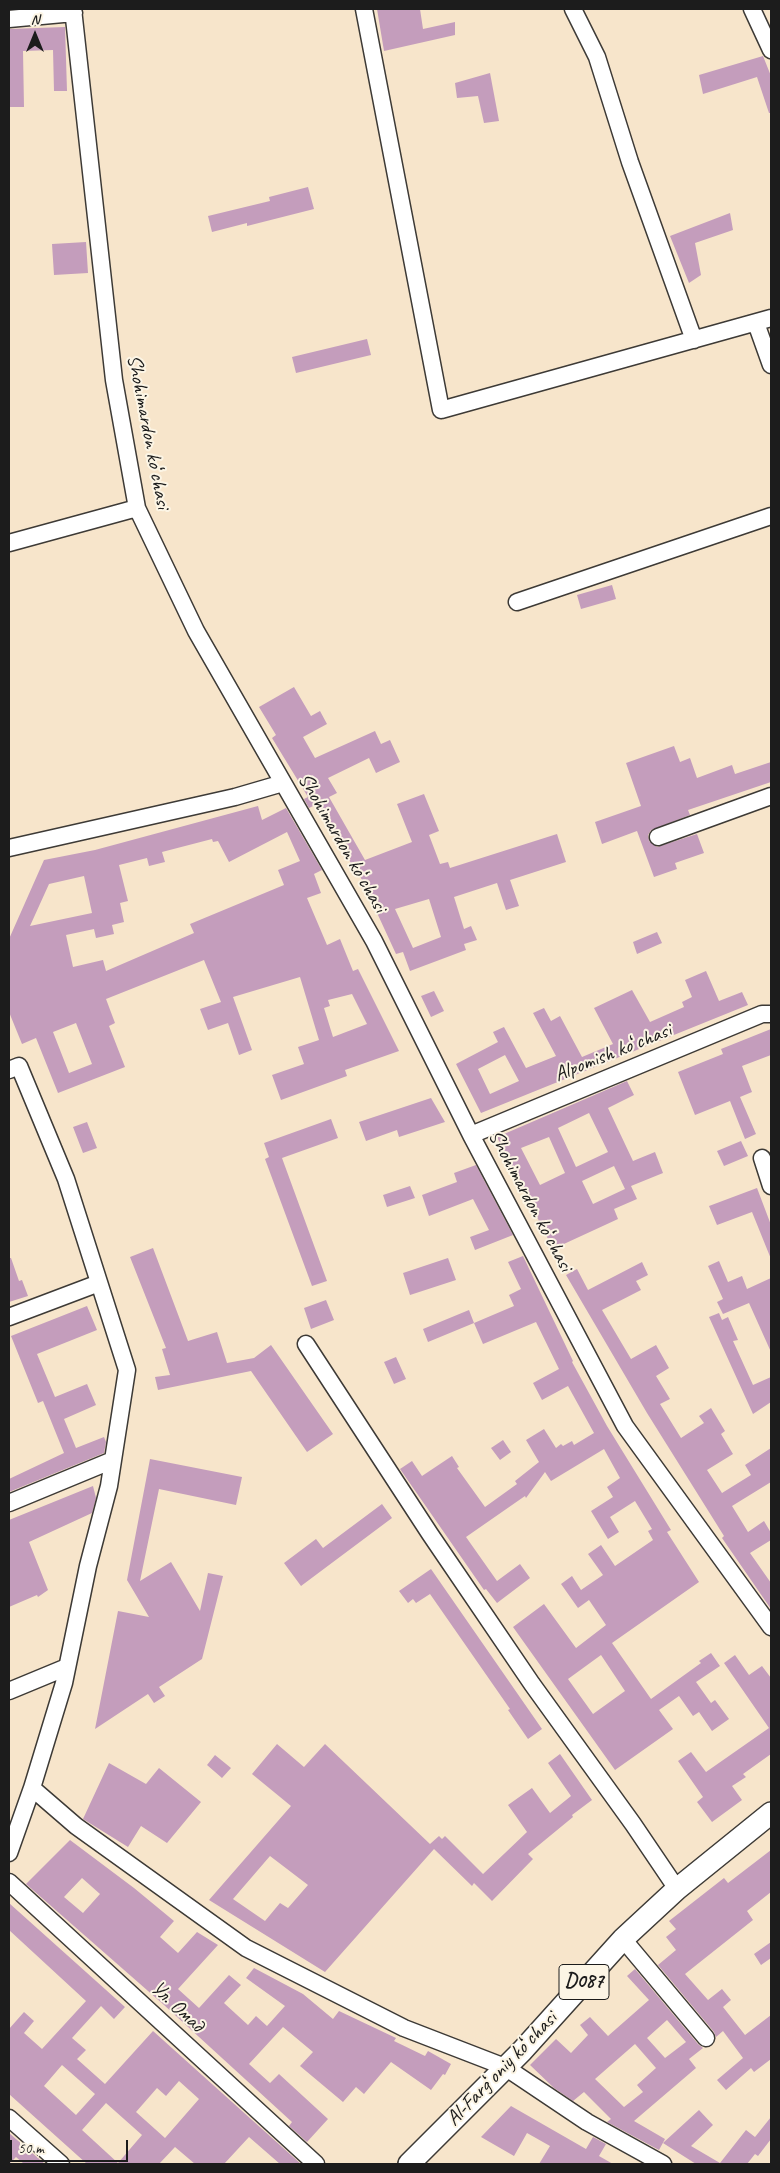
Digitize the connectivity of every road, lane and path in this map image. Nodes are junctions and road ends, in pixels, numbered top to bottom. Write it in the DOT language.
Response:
graph roads {
  1 [pos="364,9"];
  2 [pos="573,9"];
  3 [pos="752,9"];
  4 [pos="73,11"];
  5 [pos="9,19"];
  6 [pos="771,50"];
  7 [pos="764,321"];
  8 [pos="694,340"];
  9 [pos="771,365"];
  10 [pos="137,508"];
  11 [pos="771,516"];
  12 [pos="9,543"];
  13 [pos="517,602"];
  14 [pos="283,783"];
  15 [pos="771,796"];
  16 [pos="658,837"];
  17 [pos="9,848"];
  18 [pos="771,1014"];
  19 [pos="9,1070"];
  20 [pos="471,1135"];
  21 [pos="762,1158"];
  22 [pos="771,1186"];
  23 [pos="99,1283"];
  24 [pos="9,1317"];
  25 [pos="306,1344"];
  26 [pos="113,1460"];
  27 [pos="9,1503"];
  28 [pos="771,1627"];
  29 [pos="67,1666"];
  30 [pos="9,1691"];
  31 [pos="32,1788"];
  32 [pos="771,1813"];
  33 [pos="9,1853"];
  34 [pos="9,1882"];
  35 [pos="677,1889"];
  36 [pos="623,1939"];
  37 [pos="706,2038"];
  38 [pos="505,2067"];
  39 [pos="9,2118"];
  40 [pos="61,2164"];
  41 [pos="316,2164"];
  42 [pos="409,2164"];
  43 [pos="663,2164"];
  1 -- 8 [label="street"];
  2 -- 8 [label="street"];
  3 -- 6 [label="street"];
  4 -- 5 [label="street"];
  4 -- 10 [label="street, Shohimardon koʻchasi"];
  7 -- 8 [label="street"];
  7 -- 9 [label="street"];
  10 -- 12 [label="street"];
  10 -- 14 [label="street, Shohimardon koʻchasi"];
  11 -- 13 [label="street"];
  14 -- 17 [label="street"];
  14 -- 20 [label="street, Shohimardon koʻchasi"];
  15 -- 16 [label="street"];
  18 -- 20 [label="street, Alpomish koʻchasi"];
  19 -- 23 [label="street"];
  20 -- 28 [label="street, Shohimardon koʻchasi"];
  21 -- 22 [label="street"];
  23 -- 24 [label="street"];
  23 -- 26 [label="street"];
  25 -- 35 [label="street"];
  26 -- 27 [label="street"];
  26 -- 29 [label="street"];
  29 -- 30 [label="street"];
  29 -- 31 [label="street"];
  31 -- 33 [label="street"];
  31 -- 38 [label="street"];
  32 -- 35 [label="main road, Al-Fargʻoniy koʻchasi / D087"];
  34 -- 41 [label="street, Ул. Омад"];
  35 -- 36 [label="main road, Al-Fargʻoniy koʻchasi / D087"];
  36 -- 37 [label="street"];
  36 -- 38 [label="main road, Al-Fargʻoniy koʻchasi / D087"];
  38 -- 42 [label="main road, Al-Fargʻoniy koʻchasi / D087"];
  38 -- 43 [label="street"];
  39 -- 40 [label="street"];
}
